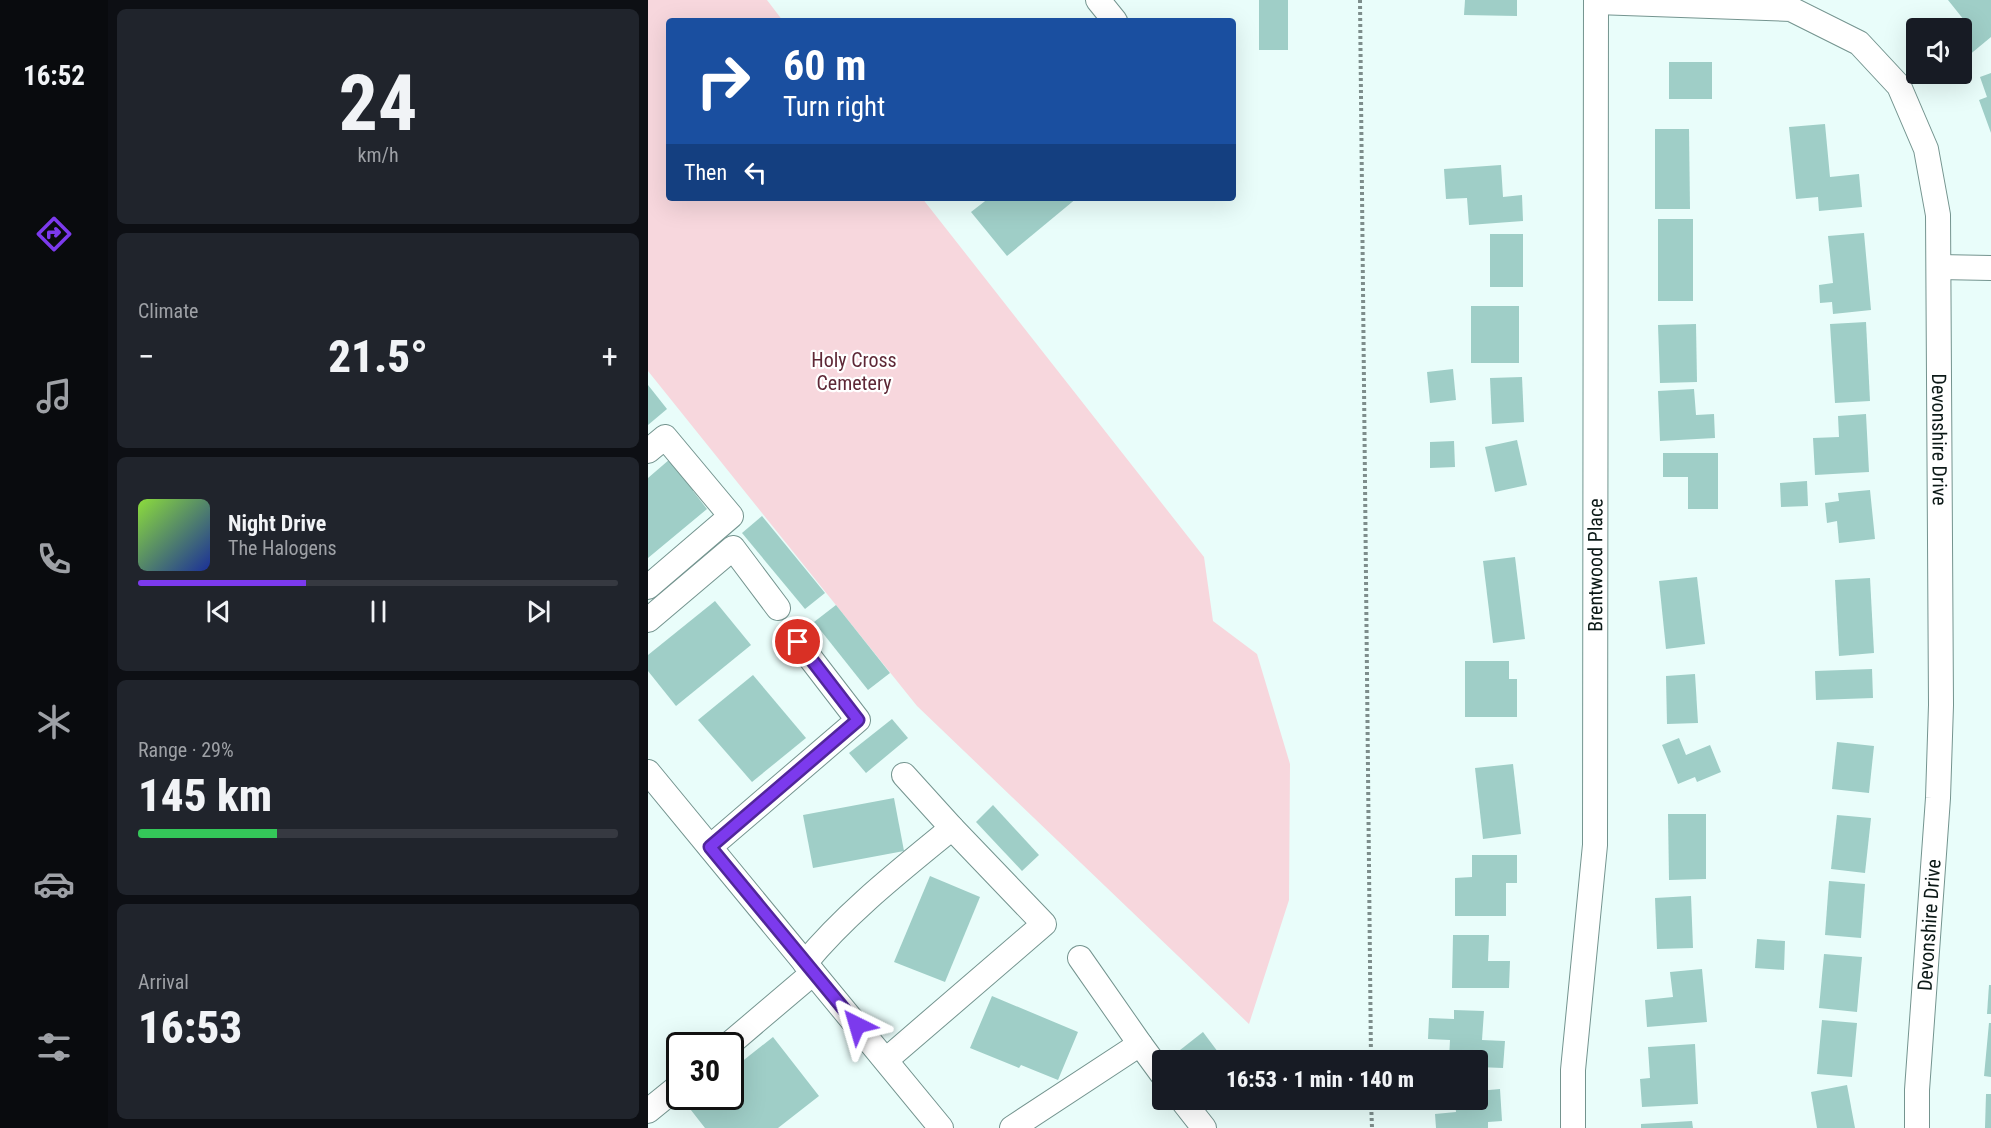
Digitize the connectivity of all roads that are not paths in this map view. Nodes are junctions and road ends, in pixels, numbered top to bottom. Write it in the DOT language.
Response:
graph roads {
  1 [pos="1098,0"];
  2 [pos="1596,1"];
  3 [pos="1113,18"];
  4 [pos="1939,267"];
  5 [pos="1991,268"];
  6 [pos="648,451"];
  7 [pos="648,587"];
  8 [pos="778,608"];
  9 [pos="648,620"];
  10 [pos="798,642"];
  11 [pos="648,772"];
  12 [pos="904,775"];
  13 [pos="952,828"];
  14 [pos="710,847"];
  15 [pos="1080,958"];
  16 [pos="809,968"];
  17 [pos="742,1032"];
  18 [pos="1140,1044"];
  19 [pos="886,1060"];
  20 [pos="1152,1060"];
  21 [pos="666,1096"];
  22 [pos="1190,1110"];
  23 [pos="648,1111"];
  24 [pos="941,1128"];
  25 [pos="1012,1128"];
  26 [pos="1204,1128"];
  27 [pos="1573,1128"];
  28 [pos="1917,1128"];
  1 -- 3 [label="street"];
  2 -- 4 [label="street, Devonshire Drive"];
  2 -- 27 [label="street, Brentwood Place"];
  4 -- 5 [label="street"];
  4 -- 28 [label="street, Devonshire Drive"];
  6 -- 7 [label="street"];
  8 -- 9 [label="street"];
  10 -- 14 [label="street"];
  11 -- 14 [label="street"];
  12 -- 13 [label="street"];
  13 -- 16 [label="street"];
  13 -- 19 [label="street"];
  14 -- 16 [label="street"];
  15 -- 18 [label="street"];
  16 -- 17 [label="street"];
  16 -- 19 [label="street"];
  18 -- 20 [label="street"];
  18 -- 25 [label="street"];
  19 -- 24 [label="street"];
  21 -- 23 [label="street"];
  22 -- 26 [label="street"];
}
